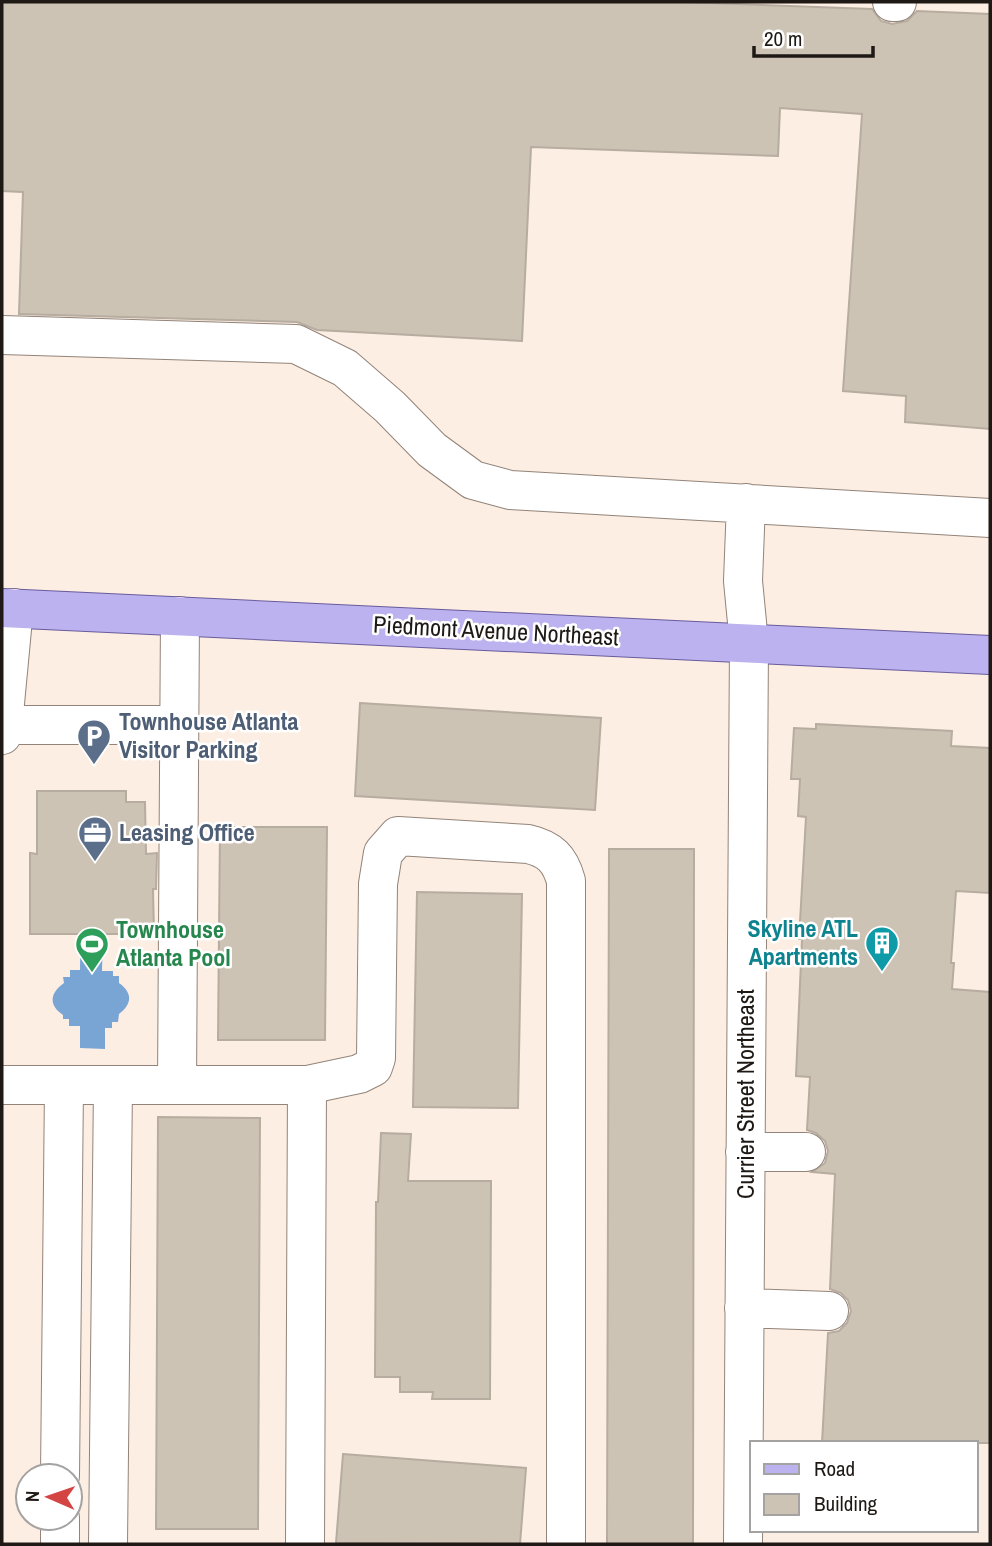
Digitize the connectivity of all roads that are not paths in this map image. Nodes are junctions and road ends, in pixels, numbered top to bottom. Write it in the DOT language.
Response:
graph roads {
  1 [pos="892,2"];
  2 [pos="897,2"];
  3 [pos="2,335"];
  4 [pos="746,503"];
  5 [pos="990,518"];
  6 [pos="8,608"];
  7 [pos="180,616"];
  8 [pos="749,643"];
  9 [pos="990,655"];
  10 [pos="2,730"];
  11 [pos="179,743"];
  12 [pos="2,1085"];
  13 [pos="64,1085"];
  14 [pos="113,1085"];
  15 [pos="177,1085"];
  16 [pos="307,1085"];
  17 [pos="745,1152"];
  18 [pos="806,1152"];
  19 [pos="744,1308"];
  20 [pos="829,1311"];
  21 [pos="60,1462"];
  22 [pos="108,1544"];
  23 [pos="304,1544"];
  24 [pos="566,1544"];
  25 [pos="743,1544"];
  1 -- 2 [label="street"];
  3 -- 4 [label="street"];
  4 -- 5 [label="street"];
  4 -- 8 [label="street, Currier Street Northeast"];
  6 -- 7 [label="main road, Piedmont Avenue Northeast"];
  6 -- 10 [label="street"];
  7 -- 8 [label="main road, Piedmont Avenue Northeast"];
  7 -- 11 [label="street"];
  8 -- 9 [label="main road, Piedmont Avenue Northeast"];
  8 -- 17 [label="street, Currier Street Northeast"];
  10 -- 11 [label="street"];
  11 -- 15 [label="street"];
  12 -- 13 [label="street"];
  13 -- 14 [label="street"];
  13 -- 21 [label="street"];
  14 -- 15 [label="street"];
  14 -- 22 [label="street"];
  15 -- 16 [label="street"];
  16 -- 23 [label="street"];
  16 -- 24 [label="street"];
  17 -- 18 [label="street"];
  17 -- 19 [label="street, Currier Street Northeast"];
  19 -- 20 [label="street"];
  19 -- 25 [label="street, Currier Street Northeast"];
}
